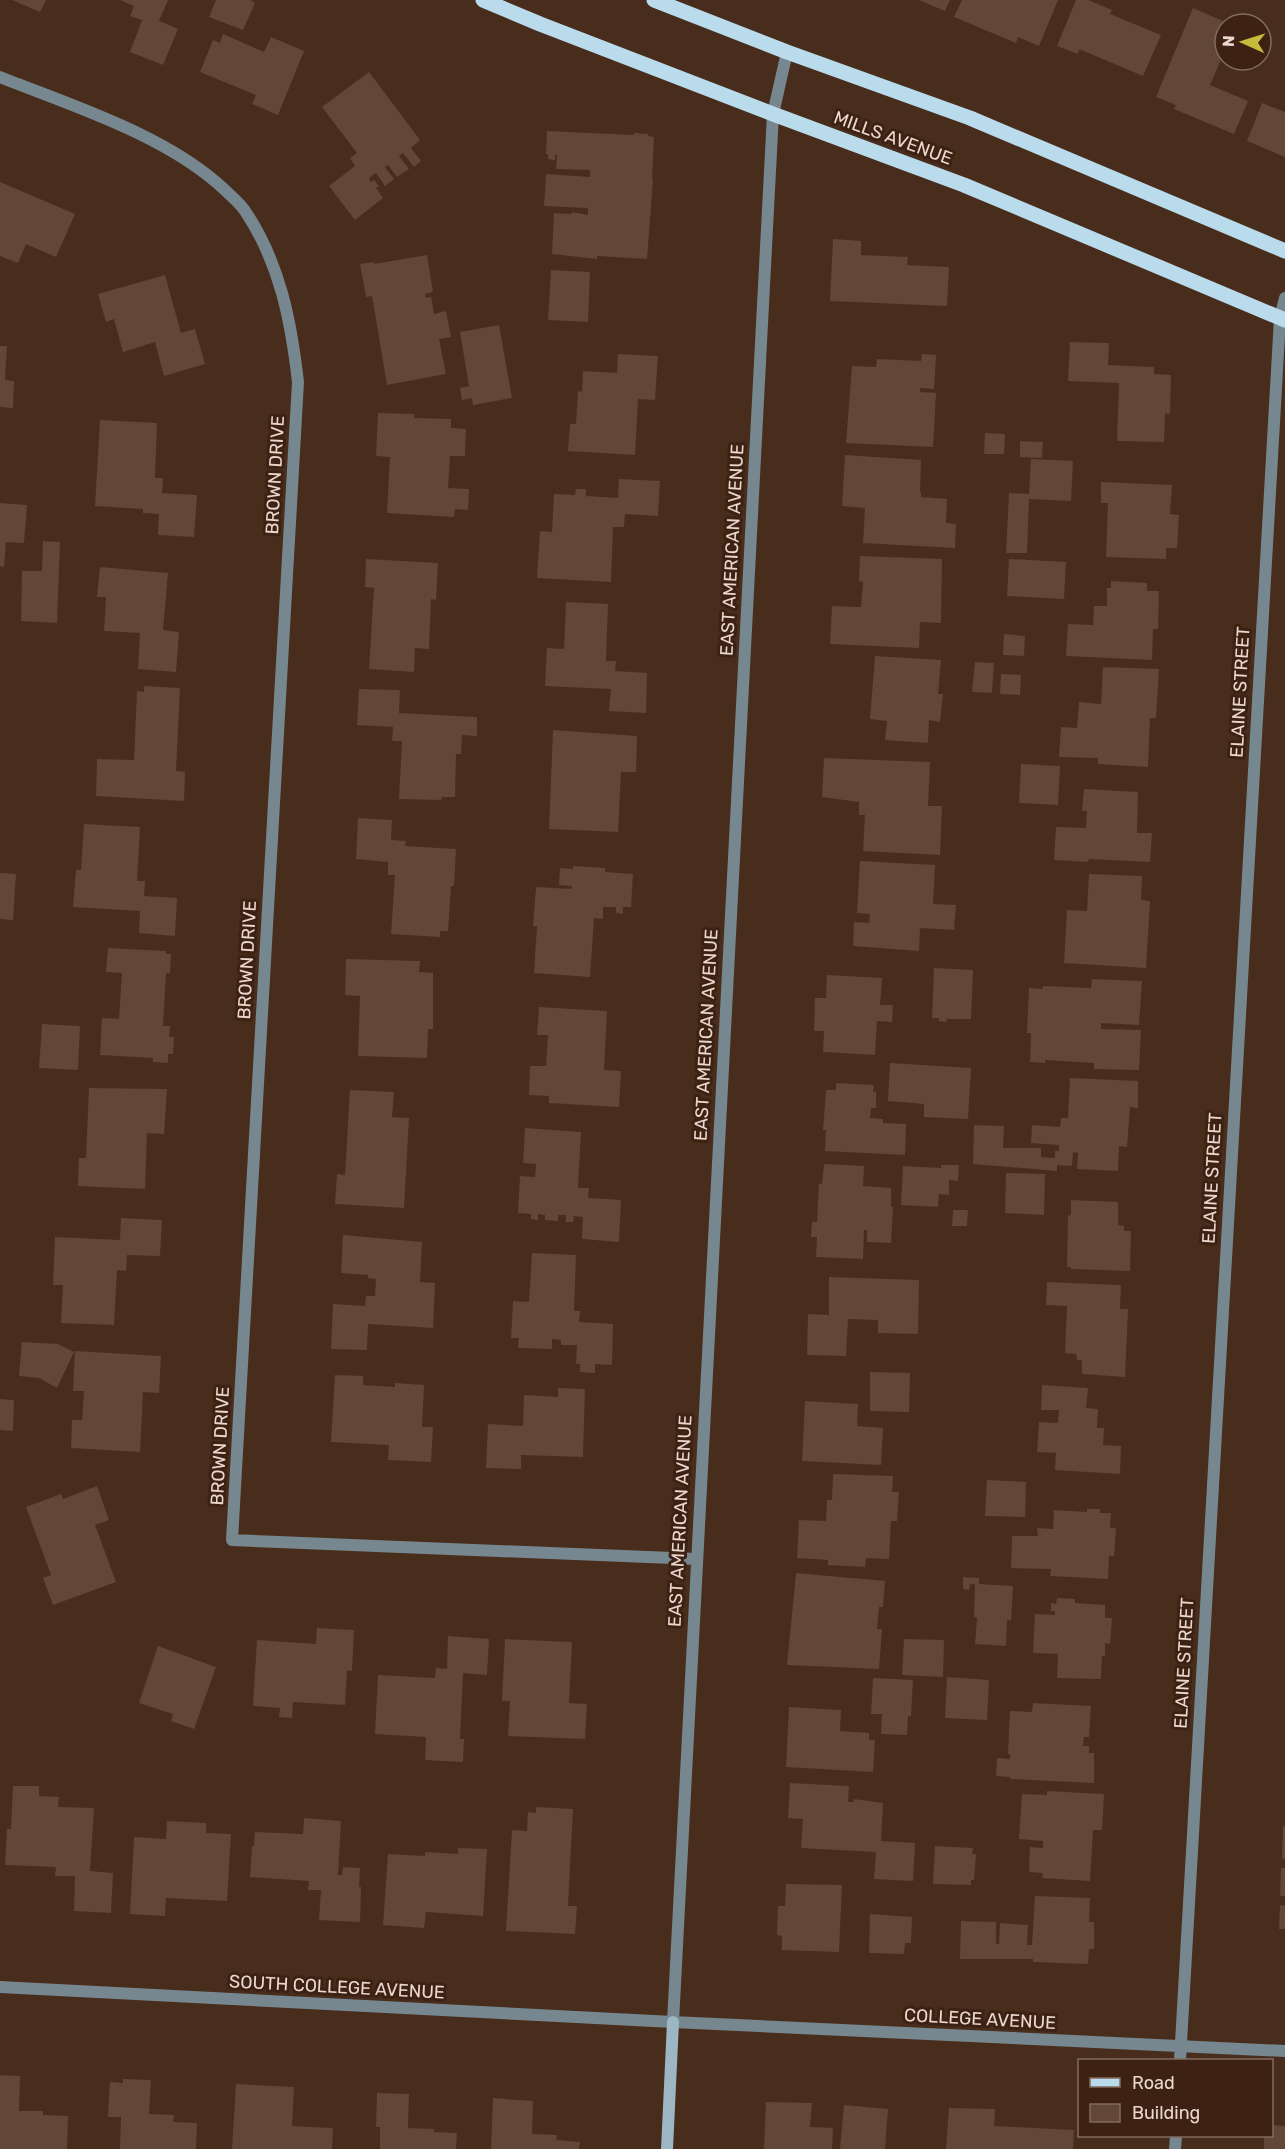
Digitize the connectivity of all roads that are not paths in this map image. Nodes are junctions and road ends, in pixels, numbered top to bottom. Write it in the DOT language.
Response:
graph roads {
  1 [pos="483,0"];
  2 [pos="654,0"];
  3 [pos="787,52"];
  4 [pos="0,77"];
  5 [pos="773,114"];
  6 [pos="1285,251"];
  7 [pos="1285,298"];
  8 [pos="1282,319"];
  9 [pos="696,1559"];
  10 [pos="0,1987"];
  11 [pos="673,2022"];
  12 [pos="1180,2046"];
  13 [pos="1285,2051"];
  14 [pos="1180,2059"];
  15 [pos="667,2149"];
  1 -- 5 [label="main road, MILLS AVENUE"];
  2 -- 3 [label="main road"];
  3 -- 5 [label="street, EAST AMERICAN AVENUE"];
  3 -- 6 [label="main road"];
  4 -- 9 [label="street, BROWN DRIVE"];
  5 -- 8 [label="main road, MILLS AVENUE"];
  5 -- 9 [label="street, EAST AMERICAN AVENUE"];
  7 -- 8 [label="street, ELAINE STREET"];
  8 -- 12 [label="street, ELAINE STREET"];
  9 -- 11 [label="street, EAST AMERICAN AVENUE"];
  10 -- 11 [label="street, SOUTH COLLEGE AVENUE"];
  11 -- 12 [label="street, COLLEGE AVENUE"];
  11 -- 15 [label="street"];
  12 -- 13 [label="street, COLLEGE AVENUE"];
  12 -- 14 [label="street, ELAINE STREET"];
}
